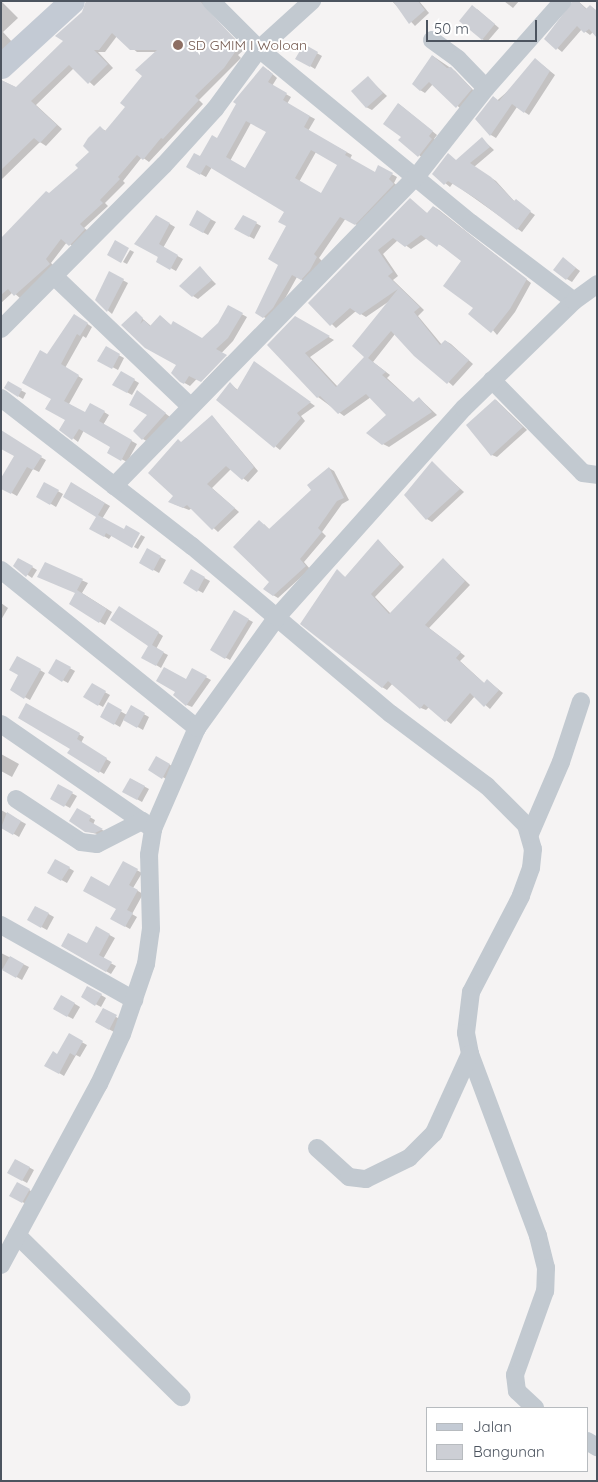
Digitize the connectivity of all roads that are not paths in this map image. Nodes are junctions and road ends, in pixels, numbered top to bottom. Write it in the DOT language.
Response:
graph roads {
  1 [pos="72,1"];
  2 [pos="211,1"];
  3 [pos="312,1"];
  4 [pos="562,1"];
  5 [pos="432,40"];
  6 [pos="260,49"];
  7 [pos="1,66"];
  8 [pos="486,88"];
  9 [pos="416,177"];
  10 [pos="55,277"];
  11 [pos="597,284"];
  12 [pos="574,301"];
  13 [pos="1,329"];
  14 [pos="492,380"];
  15 [pos="1,398"];
  16 [pos="190,406"];
  17 [pos="597,475"];
  18 [pos="114,486"];
  19 [pos="1,570"];
  20 [pos="277,617"];
  21 [pos="581,701"];
  22 [pos="1,724"];
  23 [pos="197,728"];
  24 [pos="16,799"];
  25 [pos="148,825"];
  26 [pos="530,834"];
  27 [pos="1,925"];
  28 [pos="134,1000"];
  29 [pos="470,1054"];
  30 [pos="317,1148"];
  31 [pos="17,1235"];
  32 [pos="1,1265"];
  33 [pos="181,1397"];
  34 [pos="534,1407"];
  1 -- 7 [label="main road"];
  2 -- 6 [label="street"];
  3 -- 6 [label="street"];
  4 -- 8 [label="street"];
  5 -- 8 [label="street"];
  6 -- 9 [label="street"];
  6 -- 10 [label="street"];
  8 -- 9 [label="street"];
  9 -- 12 [label="street"];
  9 -- 16 [label="street"];
  10 -- 13 [label="street"];
  10 -- 16 [label="street"];
  11 -- 12 [label="street"];
  12 -- 14 [label="street"];
  14 -- 17 [label="street"];
  14 -- 20 [label="street"];
  15 -- 18 [label="street"];
  16 -- 18 [label="street"];
  18 -- 20 [label="street"];
  19 -- 23 [label="street"];
  20 -- 23 [label="street"];
  20 -- 26 [label="street"];
  21 -- 26 [label="street"];
  22 -- 25 [label="street"];
  23 -- 25 [label="street"];
  24 -- 25 [label="street"];
  25 -- 28 [label="street"];
  26 -- 29 [label="street"];
  27 -- 28 [label="street"];
  28 -- 31 [label="street"];
  29 -- 30 [label="street"];
  29 -- 34 [label="street"];
  31 -- 32 [label="street"];
  31 -- 33 [label="street"];
}
